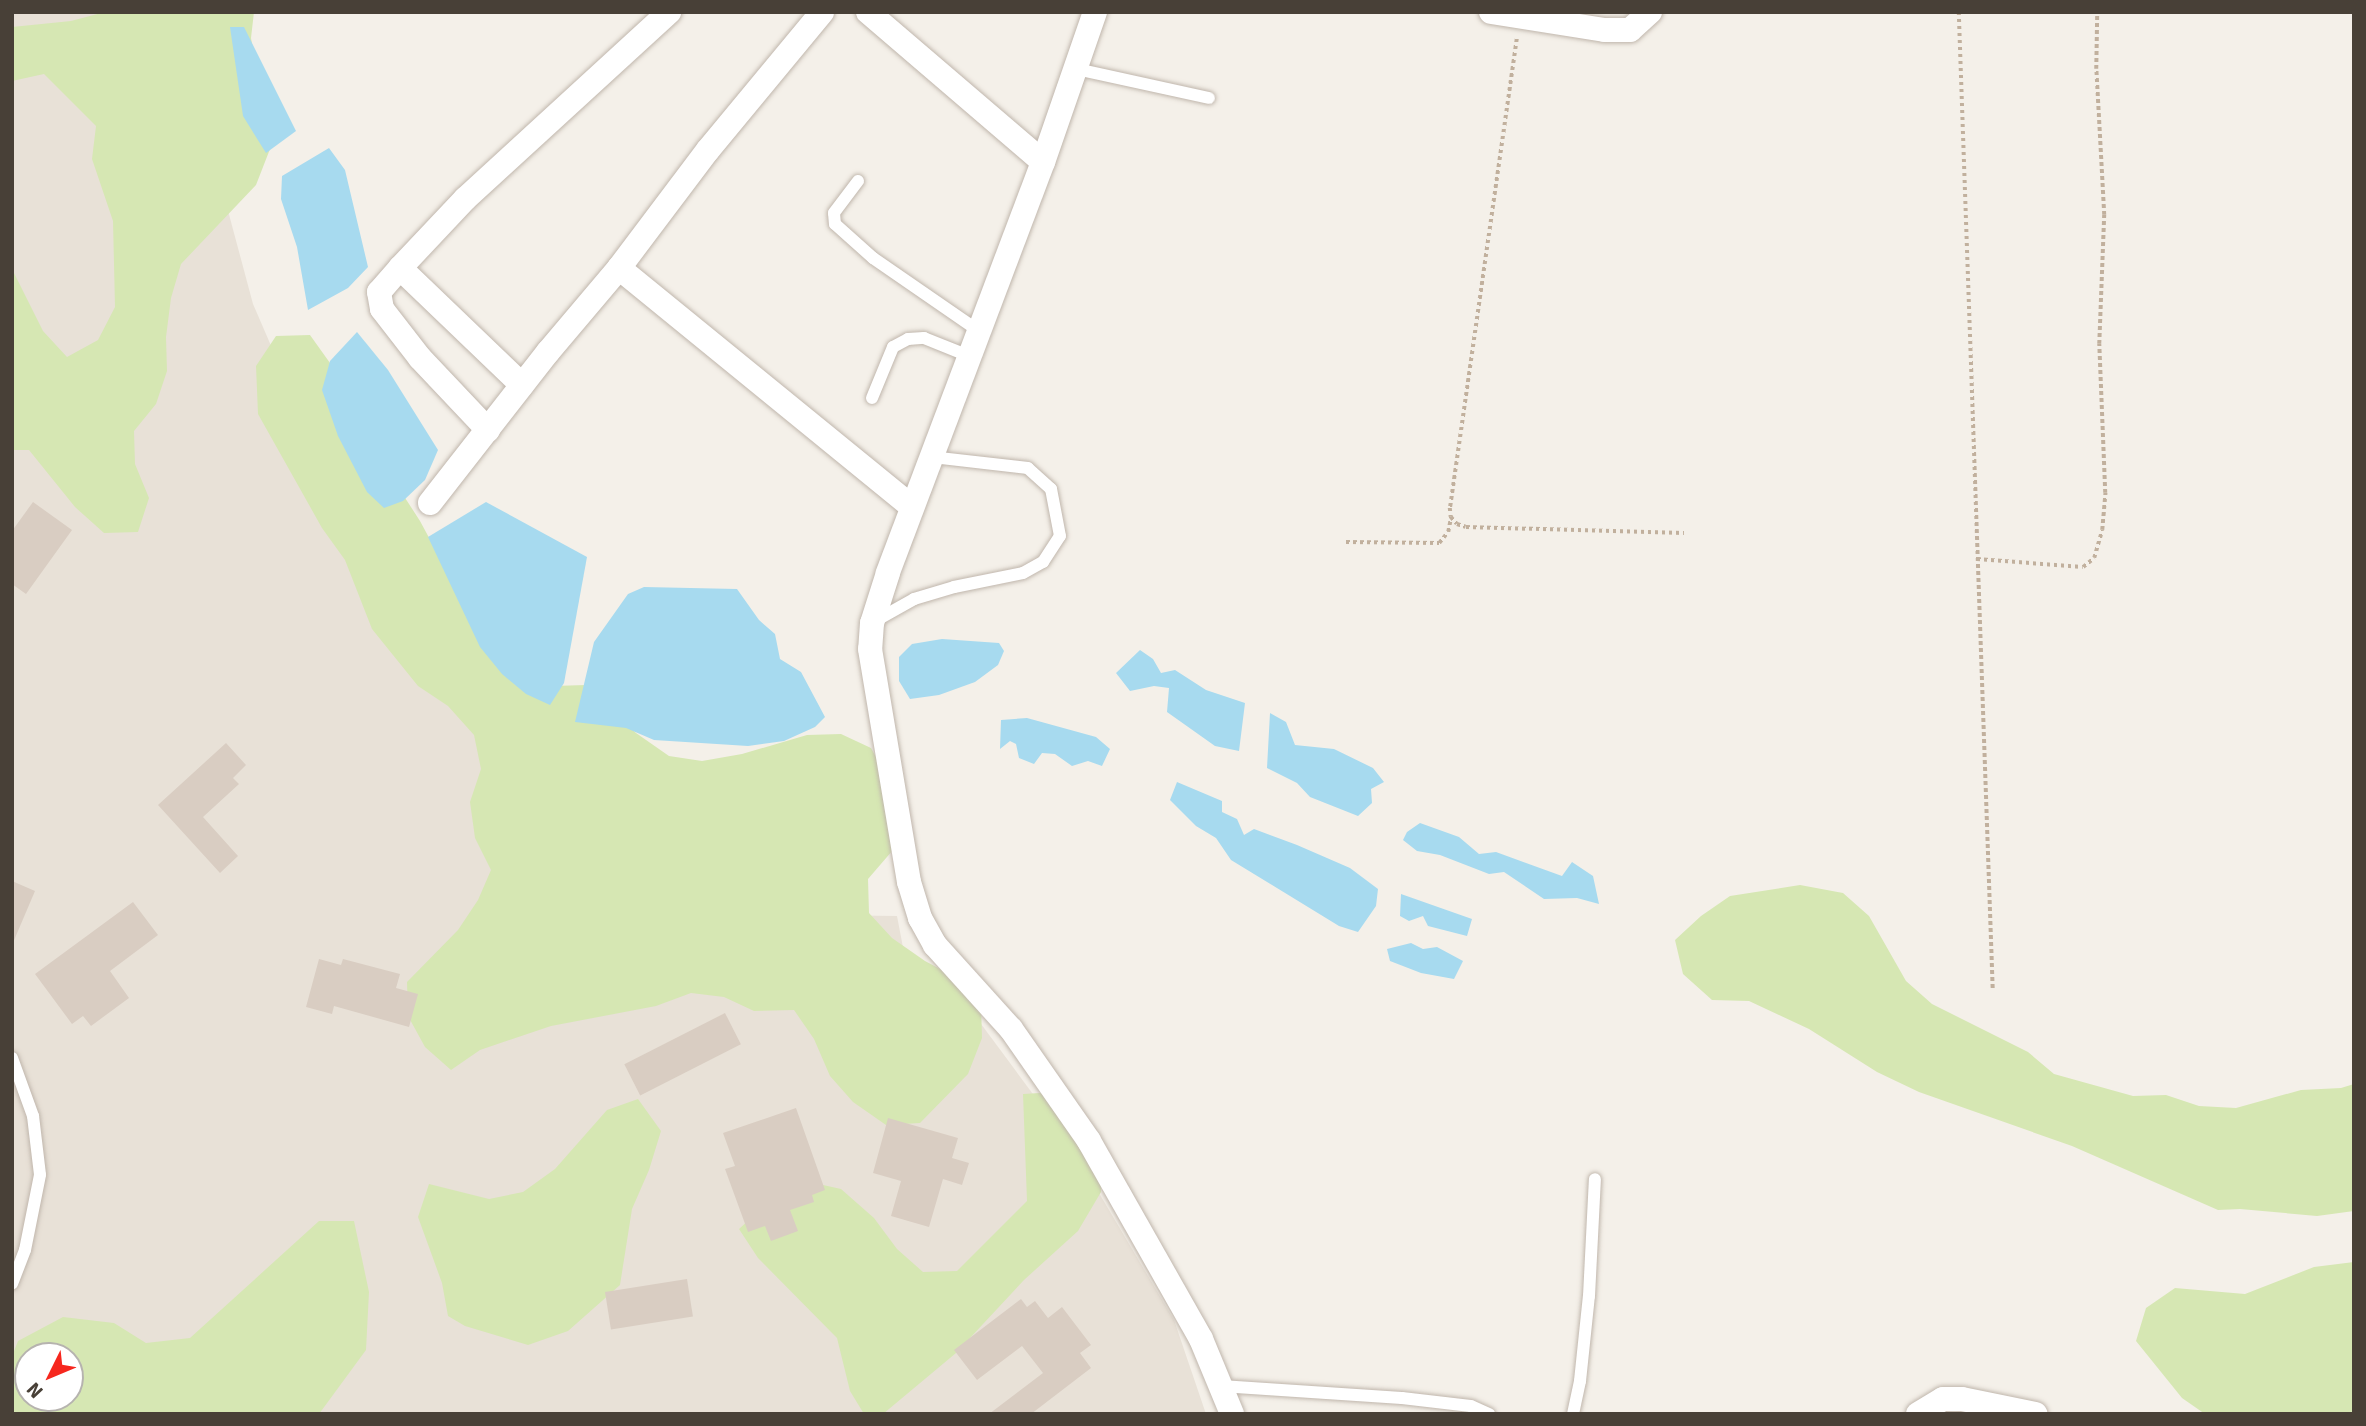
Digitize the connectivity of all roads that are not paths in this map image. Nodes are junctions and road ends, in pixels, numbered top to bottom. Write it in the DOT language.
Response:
graph roads {
  1 [pos="669,12"];
  2 [pos="822,12"];
  3 [pos="868,12"];
  4 [pos="1096,12"];
  5 [pos="1491,12"];
  6 [pos="1650,12"];
  7 [pos="1076,69"];
  8 [pos="1209,98"];
  9 [pos="1043,162"];
  10 [pos="858,181"];
  11 [pos="400,268"];
  12 [pos="619,268"];
  13 [pos="979,331"];
  14 [pos="970,356"];
  15 [pos="522,385"];
  16 [pos="872,398"];
  17 [pos="488,430"];
  18 [pos="931,457"];
  19 [pos="430,503"];
  20 [pos="912,507"];
  21 [pos="872,623"];
  22 [pos="12,1058"];
  23 [pos="1595,1179"];
  24 [pos="12,1284"];
  25 [pos="1221,1386"];
  26 [pos="1232,1414"];
  27 [pos="1489,1414"];
  28 [pos="1573,1414"];
  29 [pos="1918,1414"];
  30 [pos="2035,1414"];
  1 -- 11 [label="street"];
  2 -- 12 [label="street"];
  3 -- 9 [label="street"];
  4 -- 7 [label="street"];
  5 -- 6 [label="street"];
  7 -- 8 [label="lane"];
  7 -- 9 [label="street"];
  9 -- 13 [label="street"];
  10 -- 13 [label="lane"];
  11 -- 15 [label="street"];
  11 -- 17 [label="street"];
  12 -- 15 [label="street"];
  12 -- 20 [label="street"];
  13 -- 14 [label="street"];
  14 -- 16 [label="lane"];
  14 -- 18 [label="street"];
  15 -- 17 [label="street"];
  17 -- 19 [label="street"];
  18 -- 20 [label="street"];
  18 -- 21 [label="lane"];
  20 -- 21 [label="street"];
  21 -- 25 [label="street"];
  22 -- 24 [label="lane"];
  23 -- 28 [label="lane"];
  25 -- 26 [label="street"];
  25 -- 27 [label="lane"];
  29 -- 30 [label="street"];
}
